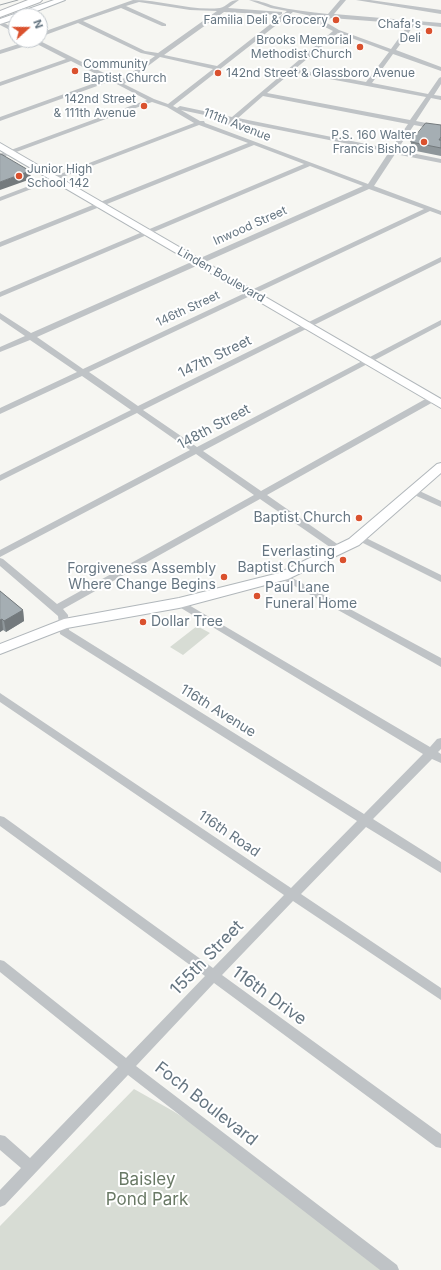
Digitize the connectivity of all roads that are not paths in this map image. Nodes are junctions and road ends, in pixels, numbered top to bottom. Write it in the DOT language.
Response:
graph roads {
  1 [pos="24,0"];
  2 [pos="38,0"];
  3 [pos="60,0"];
  4 [pos="139,0"];
  5 [pos="236,0"];
  6 [pos="252,0"];
  7 [pos="280,0"];
  8 [pos="343,0"];
  9 [pos="359,0"];
  10 [pos="406,0"];
  11 [pos="265,4"];
  12 [pos="122,6"];
  13 [pos="401,6"];
  14 [pos="0,7"];
  15 [pos="274,7"];
  16 [pos="38,8"];
  17 [pos="222,10"];
  18 [pos="254,12"];
  19 [pos="291,12"];
  20 [pos="441,12"];
  21 [pos="282,13"];
  22 [pos="0,14"];
  23 [pos="309,14"];
  24 [pos="330,16"];
  25 [pos="78,21"];
  26 [pos="389,21"];
  27 [pos="412,23"];
  28 [pos="322,24"];
  29 [pos="164,25"];
  30 [pos="441,25"];
  31 [pos="337,31"];
  32 [pos="48,32"];
  33 [pos="48,47"];
  34 [pos="11,48"];
  35 [pos="392,51"];
  36 [pos="0,52"];
  37 [pos="159,56"];
  38 [pos="71,59"];
  39 [pos="219,68"];
  40 [pos="441,69"];
  41 [pos="290,70"];
  42 [pos="441,79"];
  43 [pos="112,80"];
  44 [pos="0,84"];
  45 [pos="120,84"];
  46 [pos="368,84"];
  47 [pos="262,94"];
  48 [pos="430,96"];
  49 [pos="441,98"];
  50 [pos="152,100"];
  51 [pos="170,106"];
  52 [pos="0,118"];
  53 [pos="232,119"];
  54 [pos="199,122"];
  55 [pos="412,123"];
  56 [pos="441,128"];
  57 [pos="221,130"];
  58 [pos="254,143"];
  59 [pos="0,146"];
  60 [pos="10,152"];
  61 [pos="394,152"];
  62 [pos="0,156"];
  63 [pos="441,161"];
  64 [pos="310,164"];
  65 [pos="54,178"];
  66 [pos="370,186"];
  67 [pos="0,199"];
  68 [pos="101,205"];
  69 [pos="430,209"];
  70 [pos="441,213"];
  71 [pos="148,232"];
  72 [pos="0,245"];
  73 [pos="441,259"];
  74 [pos="198,262"];
  75 [pos="251,293"];
  76 [pos="0,295"];
  77 [pos="0,315"];
  78 [pos="441,322"];
  79 [pos="308,326"];
  80 [pos="30,336"];
  81 [pos="0,350"];
  82 [pos="368,361"];
  83 [pos="82,372"];
  84 [pos="437,401"];
  85 [pos="137,410"];
  86 [pos="0,411"];
  87 [pos="196,451"];
  88 [pos="441,467"];
  89 [pos="0,478"];
  90 [pos="414,491"];
  91 [pos="260,495"];
  92 [pos="441,504"];
  93 [pos="360,538"];
  94 [pos="340,550"];
  95 [pos="0,554"];
  96 [pos="0,562"];
  97 [pos="283,576"];
  98 [pos="441,579"];
  99 [pos="179,602"];
  100 [pos="56,609"];
  101 [pos="64,624"];
  102 [pos="0,649"];
  103 [pos="441,663"];
  104 [pos="0,697"];
  105 [pos="441,742"];
  106 [pos="436,756"];
  107 [pos="0,820"];
  108 [pos="365,821"];
  109 [pos="441,868"];
  110 [pos="292,895"];
  111 [pos="0,965"];
  112 [pos="214,976"];
  113 [pos="441,995"];
  114 [pos="128,1067"];
  115 [pos="0,1141"];
  116 [pos="441,1142"];
  117 [pos="31,1168"];
  118 [pos="0,1200"];
  119 [pos="392,1270"];
  1 -- 14 [label="highway"];
  2 -- 22 [label="highway"];
  3 -- 16 [label="main road"];
  4 -- 12 [label="street"];
  4 -- 17 [label="street"];
  5 -- 17 [label="street"];
  6 -- 11 [label="street"];
  7 -- 15 [label="street"];
  8 -- 24 [label="street"];
  9 -- 13 [label="street"];
  10 -- 13 [label="street"];
  11 -- 15 [label="street"];
  11 -- 18 [label="street"];
  12 -- 25 [label="street"];
  12 -- 29 [label="street"];
  13 -- 20 [label="street"];
  13 -- 26 [label="street"];
  15 -- 19 [label="street"];
  17 -- 18 [label="street"];
  17 -- 37 [label="street"];
  18 -- 21 [label="street"];
  19 -- 23 [label="street"];
  19 -- 39 [label="street"];
  23 -- 24 [label="street"];
  23 -- 28 [label="street"];
  24 -- 26 [label="street"];
  24 -- 28 [label="street"];
  25 -- 32 [label="street"];
  25 -- 37 [label="street"];
  26 -- 27 [label="street"];
  27 -- 30 [label="street"];
  27 -- 35 [label="street"];
  28 -- 31 [label="street"];
  31 -- 35 [label="street"];
  31 -- 41 [label="street"];
  33 -- 38 [label="street, 111th Avenue"];
  34 -- 36 [label="street"];
  35 -- 40 [label="street"];
  35 -- 46 [label="street"];
  37 -- 39 [label="street"];
  37 -- 45 [label="street"];
  38 -- 43 [label="street, 111th Avenue"];
  38 -- 44 [label="street"];
  39 -- 51 [label="street"];
  41 -- 46 [label="street"];
  41 -- 47 [label="street"];
  42 -- 48 [label="street"];
  43 -- 45 [label="street, 111th Avenue"];
  43 -- 52 [label="street"];
  45 -- 50 [label="street, 111th Avenue"];
  46 -- 48 [label="street"];
  47 -- 53 [label="street"];
  47 -- 55 [label="street"];
  48 -- 49 [label="street"];
  48 -- 55 [label="street"];
  50 -- 51 [label="street, 111th Avenue"];
  50 -- 60 [label="street"];
  51 -- 53 [label="street"];
  51 -- 54 [label="street, 111th Avenue"];
  53 -- 54 [label="street"];
  53 -- 57 [label="street"];
  53 -- 61 [label="street"];
  54 -- 57 [label="street, 111th Avenue"];
  54 -- 65 [label="street"];
  55 -- 56 [label="street"];
  55 -- 61 [label="street"];
  57 -- 58 [label="street, 111th Avenue"];
  58 -- 64 [label="street, 111th Avenue"];
  58 -- 68 [label="street"];
  59 -- 60 [label="main road, Linden Boulevard"];
  60 -- 62 [label="street"];
  60 -- 65 [label="main road, Linden Boulevard"];
  61 -- 63 [label="street"];
  61 -- 66 [label="street"];
  64 -- 66 [label="street, 111th Avenue"];
  64 -- 71 [label="street"];
  65 -- 67 [label="street"];
  65 -- 68 [label="main road, Linden Boulevard"];
  66 -- 69 [label="street, 111th Avenue"];
  66 -- 74 [label="street, Inwood Street"];
  68 -- 71 [label="main road, Linden Boulevard"];
  68 -- 72 [label="street"];
  69 -- 70 [label="street, 111th Avenue"];
  69 -- 75 [label="street, 146th Street"];
  71 -- 74 [label="main road, Linden Boulevard"];
  71 -- 76 [label="street"];
  73 -- 79 [label="street, 147th Street"];
  74 -- 75 [label="main road, Linden Boulevard"];
  74 -- 80 [label="street, Inwood Street"];
  75 -- 79 [label="main road, Linden Boulevard"];
  75 -- 83 [label="street, 146th Street"];
  77 -- 80 [label="street"];
  78 -- 82 [label="street, 148th Street"];
  79 -- 82 [label="main road, Linden Boulevard"];
  79 -- 85 [label="street, 147th Street"];
  80 -- 81 [label="street, Inwood Street"];
  80 -- 83 [label="street"];
  82 -- 84 [label="main road, Linden Boulevard"];
  82 -- 87 [label="street, 148th Street"];
  83 -- 85 [label="street"];
  83 -- 86 [label="street, 146th Street"];
  84 -- 91 [label="street"];
  85 -- 87 [label="street"];
  85 -- 89 [label="street, 147th Street"];
  87 -- 91 [label="street"];
  87 -- 95 [label="street, 148th Street"];
  88 -- 90 [label="main road"];
  90 -- 92 [label="street"];
  90 -- 93 [label="main road"];
  91 -- 94 [label="street"];
  91 -- 100 [label="street"];
  93 -- 94 [label="main road"];
  93 -- 98 [label="street"];
  94 -- 97 [label="main road"];
  96 -- 100 [label="street, 116th Avenue"];
  97 -- 99 [label="main road"];
  97 -- 103 [label="street"];
  99 -- 101 [label="main road"];
  99 -- 106 [label="street"];
  100 -- 101 [label="street, 116th Avenue"];
  101 -- 102 [label="main road"];
  101 -- 108 [label="street, 116th Avenue"];
  104 -- 110 [label="street, 116th Road"];
  105 -- 106 [label="street, 155th Street"];
  106 -- 108 [label="street, 155th Street"];
  107 -- 112 [label="street, 116th Drive"];
  108 -- 109 [label="street, 116th Avenue"];
  108 -- 110 [label="street, 155th Street"];
  110 -- 112 [label="street, 155th Street"];
  110 -- 113 [label="street, 116th Road"];
  111 -- 114 [label="street, Foch Boulevard"];
  112 -- 114 [label="street, 155th Street"];
  112 -- 116 [label="street, 116th Drive"];
  114 -- 117 [label="street, 155th Street"];
  114 -- 119 [label="street, Foch Boulevard"];
  115 -- 117 [label="street"];
  117 -- 118 [label="street, 155th Street"];
}
